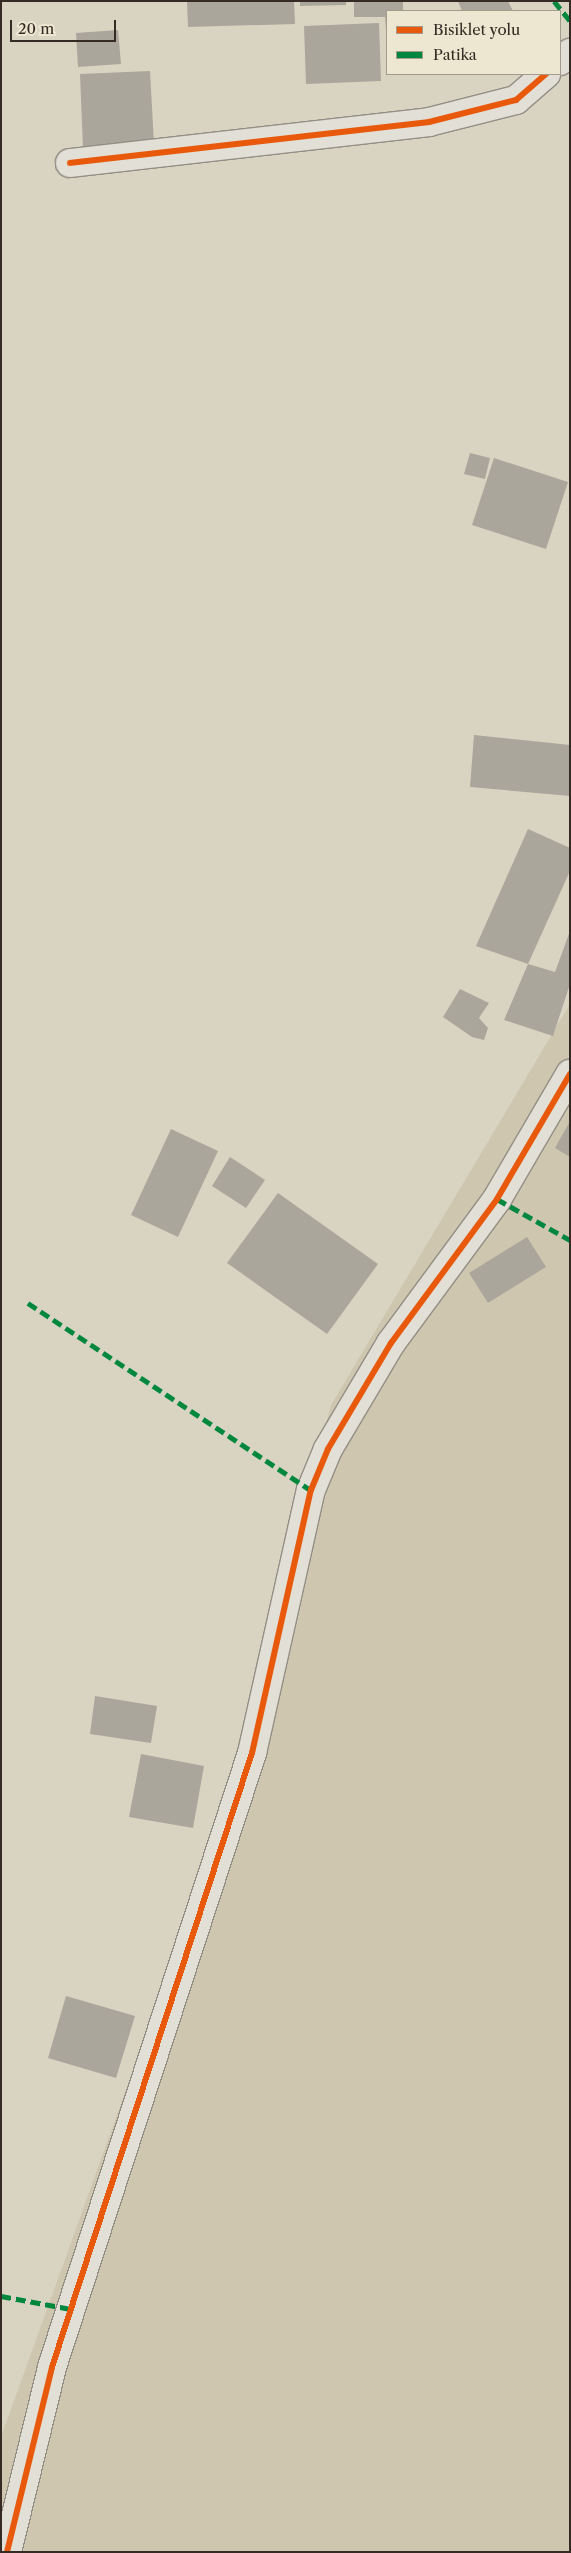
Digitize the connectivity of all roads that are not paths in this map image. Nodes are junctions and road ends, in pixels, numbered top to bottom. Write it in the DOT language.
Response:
graph roads {
  1 [pos="545,75"];
  2 [pos="70,163"];
  3 [pos="569,1078"];
  4 [pos="7,2552"];
  1 -- 2 [label="street"];
  3 -- 4 [label="street"];
}
